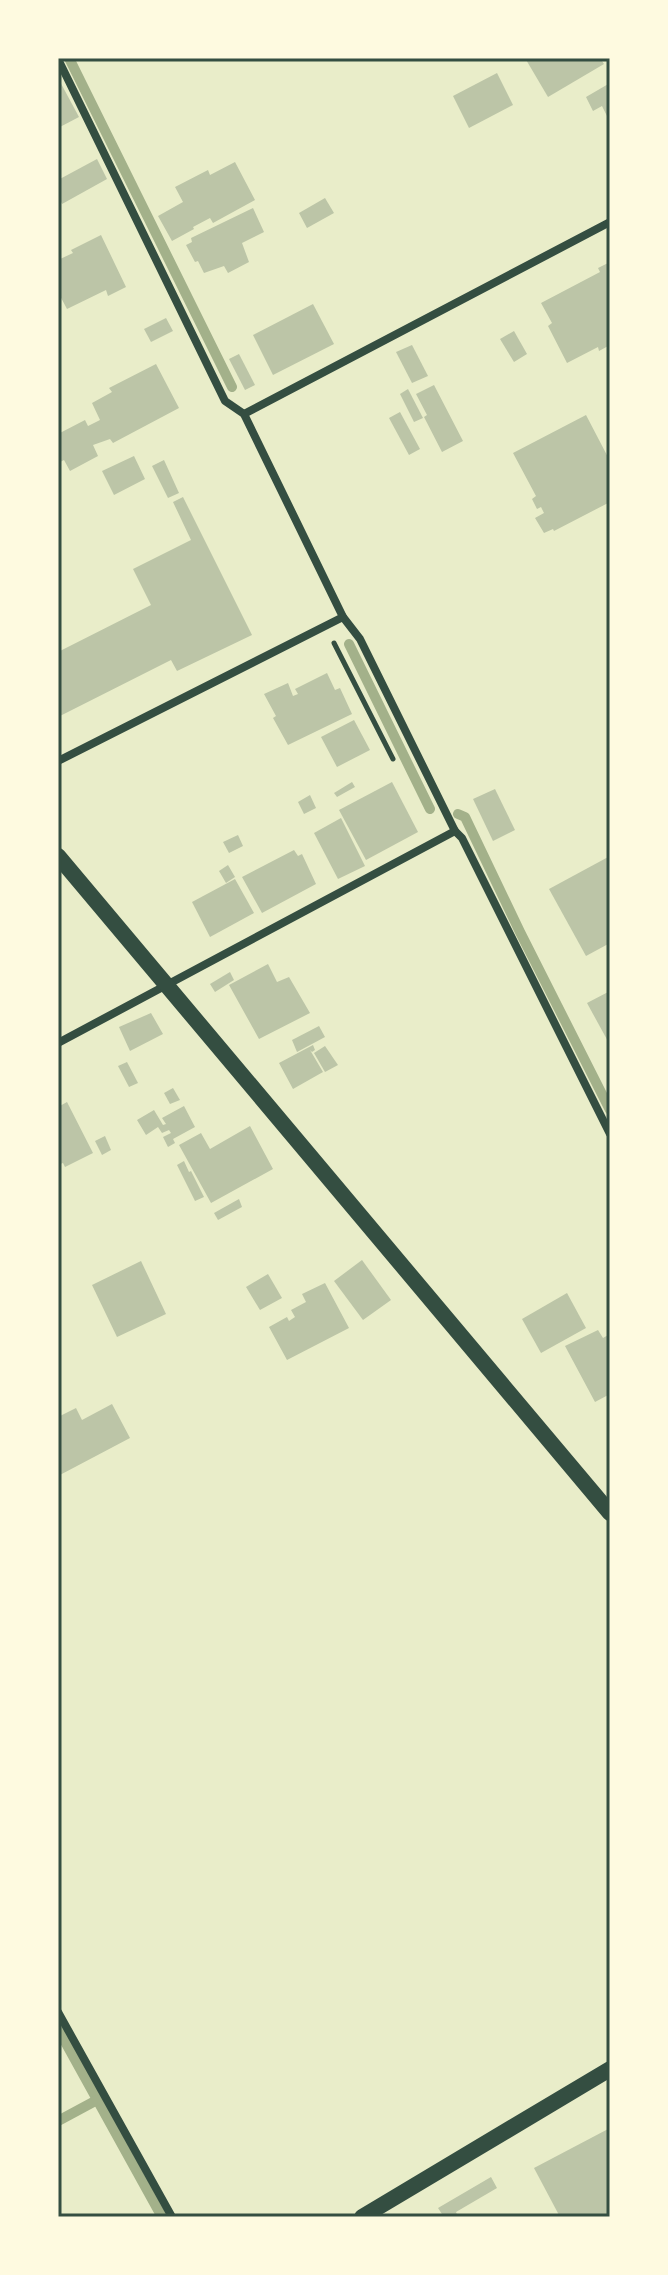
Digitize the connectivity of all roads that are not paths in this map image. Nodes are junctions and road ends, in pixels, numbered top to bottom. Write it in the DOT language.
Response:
graph roads {
  1 [pos="58,59"];
  2 [pos="610,222"];
  3 [pos="244,414"];
  4 [pos="343,617"];
  5 [pos="58,761"];
  6 [pos="455,831"];
  7 [pos="58,856"];
  8 [pos="167,986"];
  9 [pos="58,1043"];
  10 [pos="610,1134"];
  11 [pos="610,1513"];
  12 [pos="58,2012"];
  13 [pos="610,2069"];
  14 [pos="172,2217"];
  15 [pos="362,2217"];
  1 -- 3 [label="street"];
  2 -- 3 [label="street"];
  3 -- 4 [label="street"];
  4 -- 5 [label="street"];
  4 -- 6 [label="street"];
  6 -- 8 [label="street"];
  6 -- 10 [label="street"];
  7 -- 8 [label="main road"];
  8 -- 9 [label="street"];
  8 -- 11 [label="main road"];
  12 -- 14 [label="street"];
  13 -- 15 [label="main road"];
}
